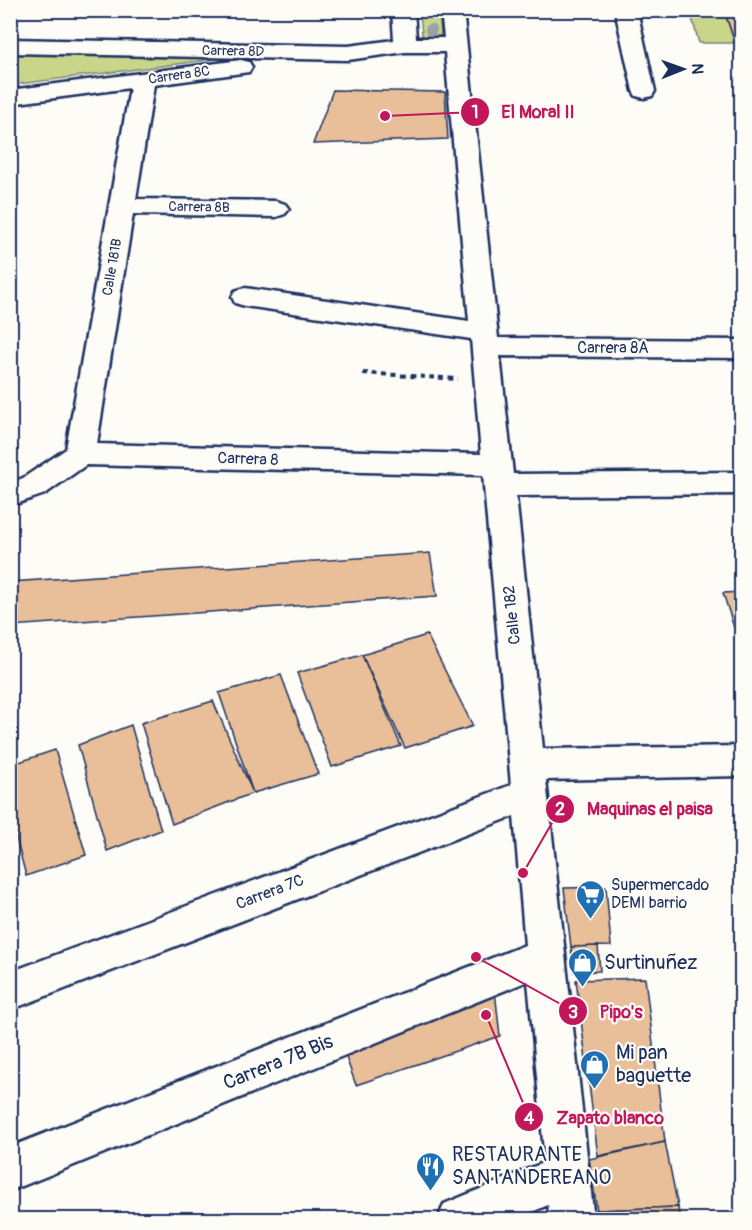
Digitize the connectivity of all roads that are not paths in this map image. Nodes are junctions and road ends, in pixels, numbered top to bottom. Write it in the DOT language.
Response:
graph roads {
  1 [pos="403,10"];
  2 [pos="452,10"];
  3 [pos="626,10"];
  4 [pos="405,45"];
  5 [pos="455,45"];
  6 [pos="10,46"];
  7 [pos="348,53"];
  8 [pos="143,80"];
  9 [pos="644,91"];
  10 [pos="10,98"];
  11 [pos="123,206"];
  12 [pos="276,208"];
  13 [pos="245,297"];
  14 [pos="484,340"];
  15 [pos="741,349"];
  16 [pos="80,454"];
  17 [pos="498,475"];
  18 [pos="741,483"];
  19 [pos="10,495"];
  20 [pos="741,761"];
  21 [pos="529,780"];
  22 [pos="546,955"];
  23 [pos="10,991"];
  24 [pos="10,1169"];
  25 [pos="568,1174"];
  26 [pos="460,1220"];
  27 [pos="572,1220"];
  1 -- 4 [label="street"];
  2 -- 5 [label="street, Calle 182"];
  3 -- 9 [label="street"];
  4 -- 5 [label="street, Carrera 8D"];
  4 -- 7 [label="street, Carrera 8D"];
  5 -- 14 [label="street, Calle 182"];
  6 -- 7 [label="street, Carrera 8D"];
  7 -- 8 [label="street, Carrera 8C"];
  8 -- 10 [label="street, Carrera 8C"];
  8 -- 11 [label="street, Calle 181B"];
  11 -- 12 [label="street, Carrera 8B"];
  11 -- 16 [label="street, Calle 181B"];
  13 -- 14 [label="street, Carrera 8A"];
  14 -- 15 [label="street, Carrera 8A"];
  14 -- 17 [label="street, Calle 182"];
  16 -- 17 [label="street, Carrera 8"];
  16 -- 19 [label="street"];
  17 -- 18 [label="street, Carrera 8"];
  17 -- 21 [label="street, Calle 182"];
  20 -- 21 [label="street, Carrera 7C"];
  21 -- 22 [label="street, Calle 182"];
  21 -- 23 [label="street, Carrera 7C"];
  22 -- 24 [label="street, Carrera 7B Bis"];
  22 -- 25 [label="street, Calle 182"];
  25 -- 26 [label="street"];
  25 -- 27 [label="street, Calle 182"];
}
